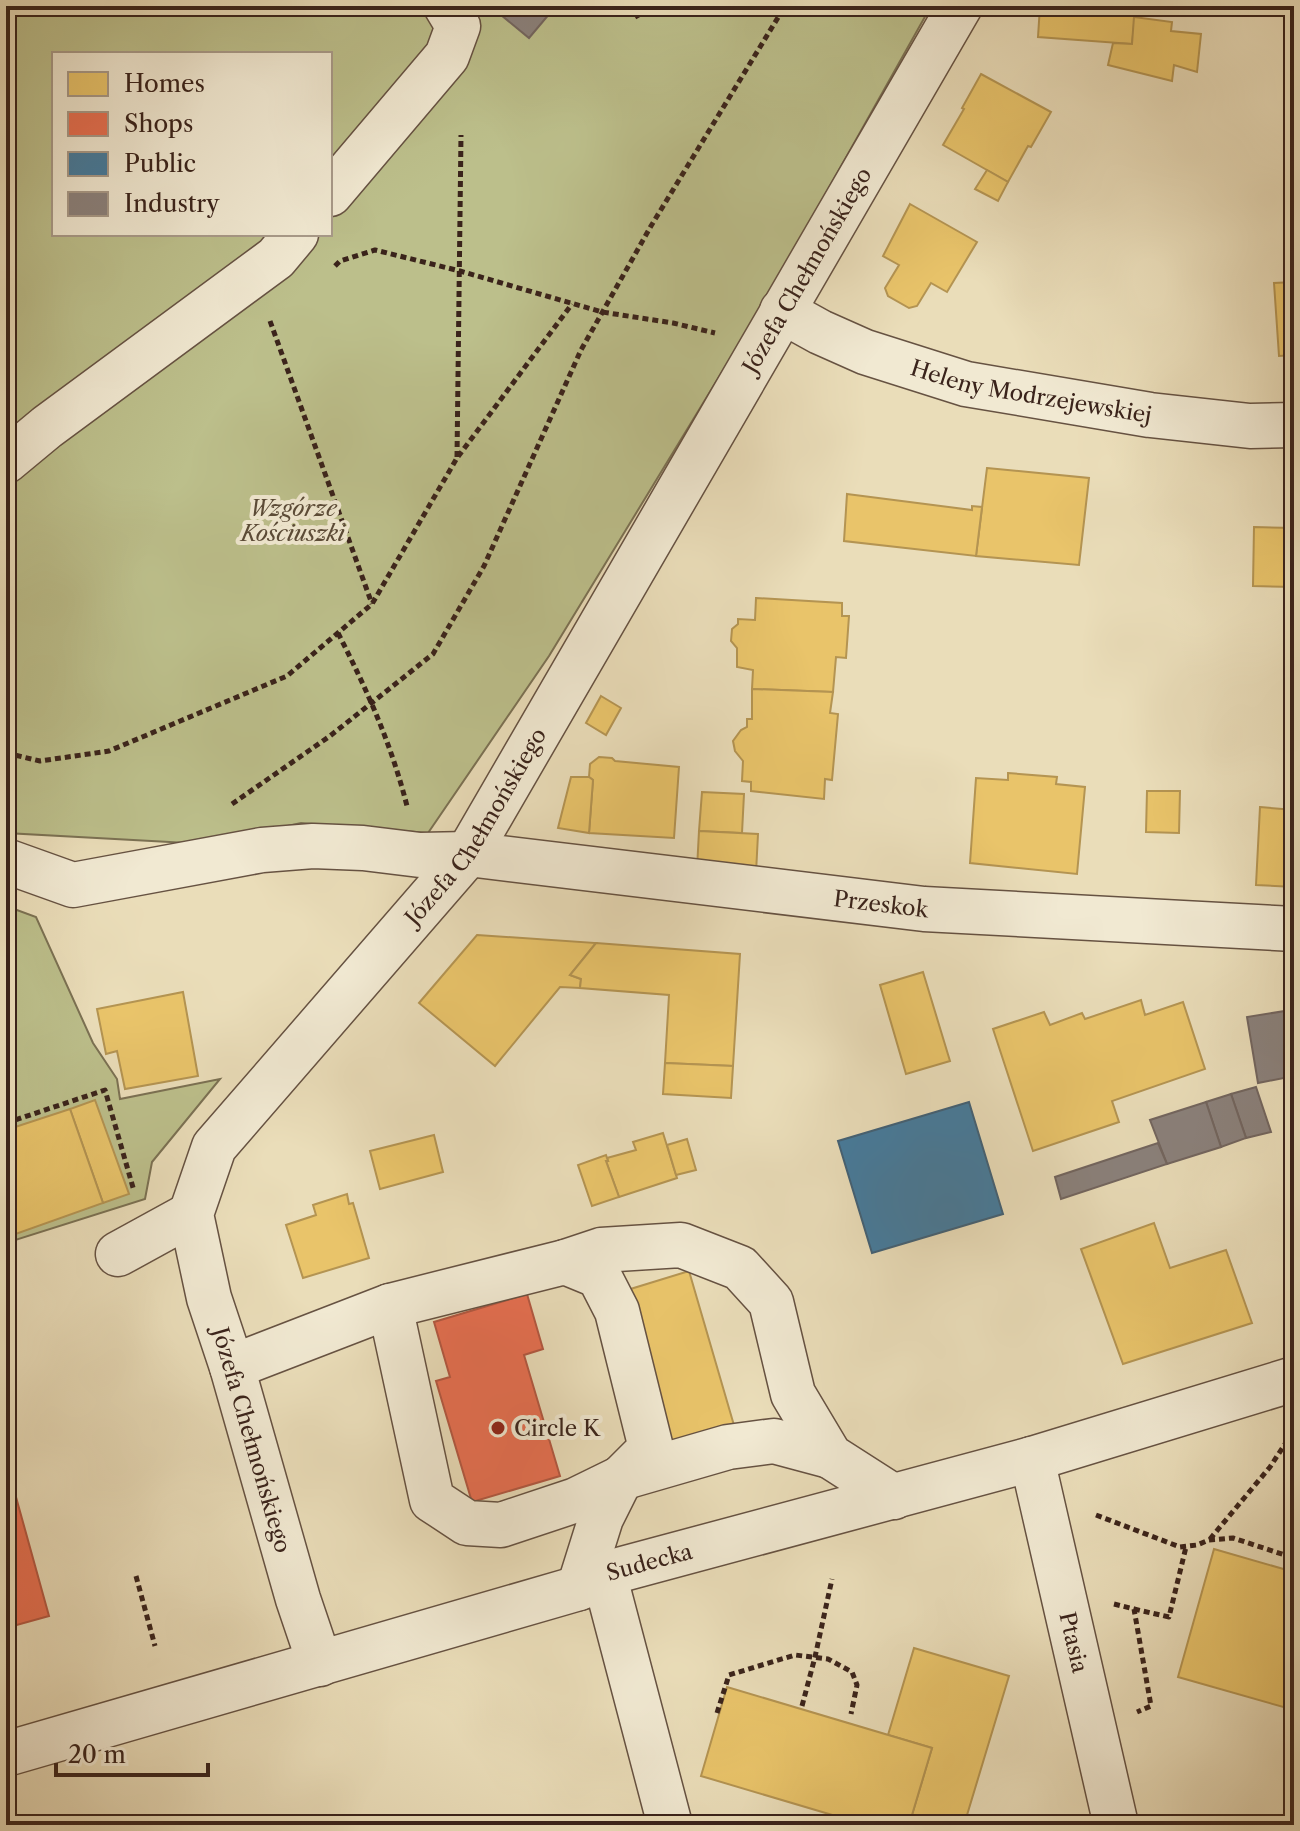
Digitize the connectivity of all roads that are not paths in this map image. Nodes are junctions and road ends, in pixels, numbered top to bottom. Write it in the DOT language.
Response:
graph roads {
  1 [pos="446,6"];
  2 [pos="960,6"];
  3 [pos="332,192"];
  4 [pos="294,236"];
  5 [pos="773,327"];
  6 [pos="1294,425"];
  7 [pos="6,461"];
  8 [pos="468,854"];
  9 [pos="6,861"];
  10 [pos="1294,929"];
  11 [pos="191,1214"];
  12 [pos="118,1254"];
  13 [pos="565,1262"];
  14 [pos="390,1306"];
  15 [pos="232,1367"];
  16 [pos="1294,1379"];
  17 [pos="830,1456"];
  18 [pos="1032,1459"];
  19 [pos="621,1478"];
  20 [pos="894,1497"];
  21 [pos="591,1581"];
  22 [pos="320,1664"];
  23 [pos="6,1754"];
  24 [pos="670,1825"];
  25 [pos="1116,1825"];
  1 -- 3 [label="street"];
  2 -- 5 [label="street, Józefa Chełmońskiego"];
  4 -- 7 [label="street"];
  5 -- 6 [label="street, Heleny Modrzejewskiej"];
  5 -- 8 [label="street, Józefa Chełmońskiego"];
  8 -- 9 [label="street"];
  8 -- 10 [label="street, Przeskok"];
  8 -- 11 [label="street, Józefa Chełmońskiego"];
  11 -- 12 [label="street"];
  11 -- 15 [label="street, Józefa Chełmońskiego"];
  13 -- 14 [label="street"];
  13 -- 17 [label="street"];
  13 -- 19 [label="street"];
  14 -- 15 [label="street"];
  14 -- 19 [label="street"];
  15 -- 22 [label="street, Józefa Chełmońskiego"];
  16 -- 18 [label="street, Sudecka"];
  17 -- 19 [label="street"];
  17 -- 20 [label="street"];
  18 -- 20 [label="street, Sudecka"];
  18 -- 25 [label="street, Ptasia"];
  19 -- 21 [label="street"];
  20 -- 21 [label="street, Sudecka"];
  21 -- 22 [label="street, Sudecka"];
  21 -- 24 [label="street"];
  22 -- 23 [label="street, Sudecka"];
}
